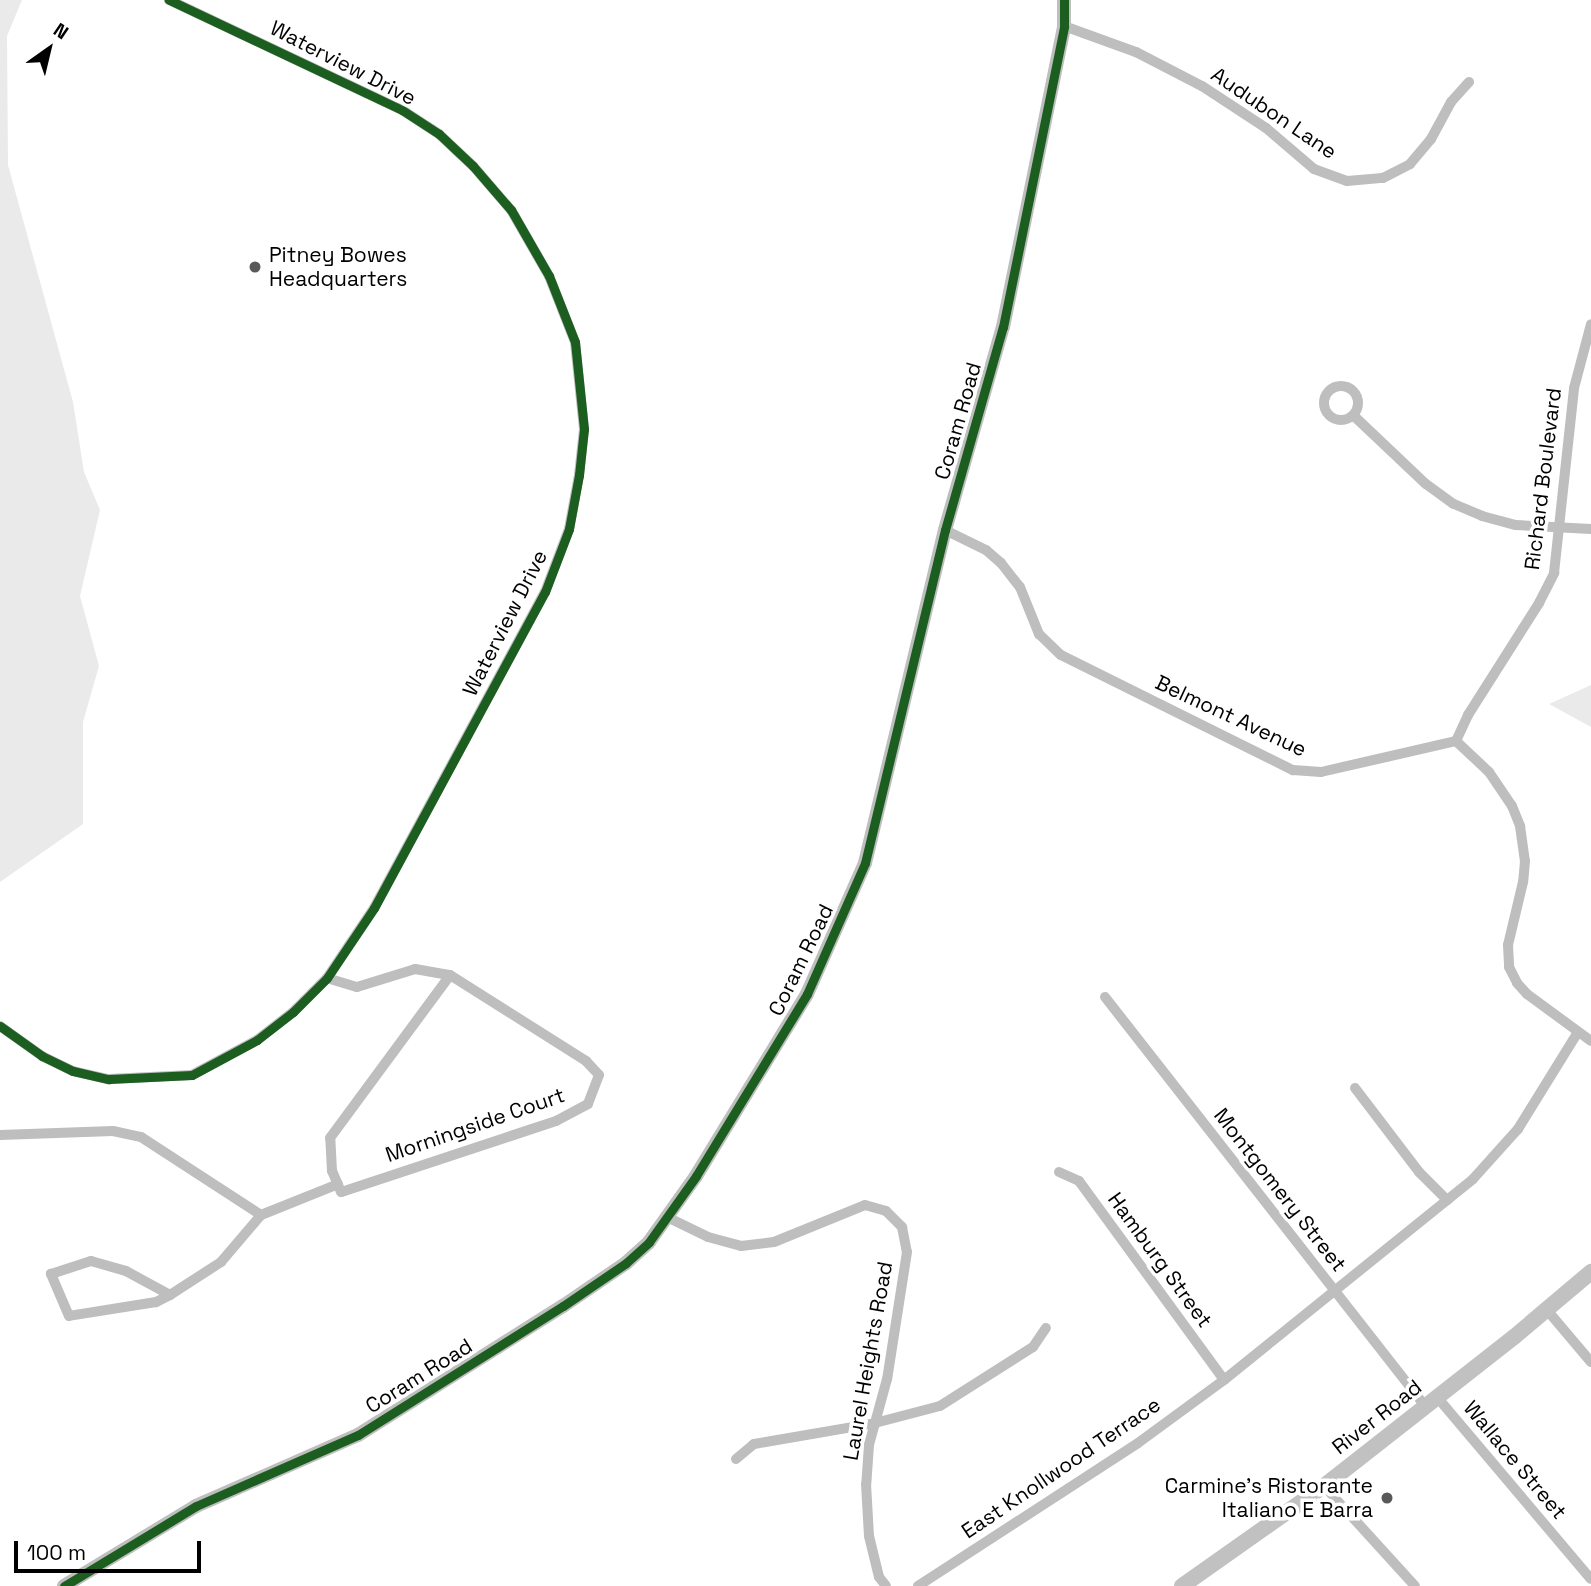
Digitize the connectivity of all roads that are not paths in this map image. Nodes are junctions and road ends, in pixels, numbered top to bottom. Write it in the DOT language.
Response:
graph roads {
  1 [pos="169,0"];
  2 [pos="1064,0"];
  3 [pos="1064,26"];
  4 [pos="1469,82"];
  5 [pos="1591,324"];
  6 [pos="1353,416"];
  7 [pos="1591,529"];
  8 [pos="946,530"];
  9 [pos="1557,530"];
  10 [pos="1456,741"];
  11 [pos="450,975"];
  12 [pos="327,978"];
  13 [pos="1105,997"];
  14 [pos="0,1026"];
  15 [pos="1578,1032"];
  16 [pos="1591,1041"];
  17 [pos="1354,1088"];
  18 [pos="0,1135"];
  19 [pos="1059,1172"];
  20 [pos="338,1184"];
  21 [pos="1447,1200"];
  22 [pos="261,1214"];
  23 [pos="669,1218"];
  24 [pos="1591,1272"];
  25 [pos="1335,1293"];
  26 [pos="170,1295"];
  27 [pos="1547,1310"];
  28 [pos="1045,1328"];
  29 [pos="1591,1362"];
  30 [pos="1224,1380"];
  31 [pos="1431,1402"];
  32 [pos="875,1423"];
  33 [pos="736,1459"];
  34 [pos="1324,1486"];
  35 [pos="1591,1579"];
  36 [pos="64,1586"];
  37 [pos="886,1586"];
  38 [pos="918,1586"];
  39 [pos="1182,1586"];
  40 [pos="1415,1586"];
  1 -- 12 [label="street, Waterview Drive"];
  2 -- 3 [label="street, Coram Road"];
  3 -- 4 [label="street, Audubon Lane"];
  3 -- 8 [label="street, Coram Road"];
  5 -- 9 [label="street, Richard Boulevard"];
  6 -- 9 [label="street"];
  7 -- 9 [label="street"];
  8 -- 10 [label="street, Belmont Avenue"];
  8 -- 23 [label="street, Coram Road"];
  9 -- 10 [label="street, Richard Boulevard"];
  10 -- 15 [label="street"];
  11 -- 12 [label="street, Morningside Court"];
  11 -- 20 [label="street"];
  11 -- 20 [label="street, Morningside Court"];
  12 -- 14 [label="street, Waterview Drive"];
  13 -- 25 [label="street, Montgomery Street"];
  15 -- 16 [label="street"];
  15 -- 21 [label="street, East Knollwood Terrace"];
  17 -- 21 [label="street"];
  18 -- 22 [label="street"];
  19 -- 30 [label="street, Hamburg Street"];
  20 -- 22 [label="street, Morningside Court"];
  21 -- 25 [label="street, East Knollwood Terrace"];
  22 -- 26 [label="street"];
  23 -- 32 [label="street, Laurel Heights Road"];
  23 -- 36 [label="street, Coram Road"];
  24 -- 27 [label="main road, River Road"];
  25 -- 30 [label="street, East Knollwood Terrace"];
  25 -- 31 [label="street, Montgomery Street"];
  26 -- 26 [label="street"];
  27 -- 29 [label="street"];
  27 -- 31 [label="main road, River Road"];
  28 -- 32 [label="street"];
  30 -- 38 [label="street, East Knollwood Terrace"];
  31 -- 34 [label="main road, River Road"];
  31 -- 35 [label="street, Wallace Street"];
  32 -- 33 [label="street"];
  32 -- 37 [label="street, Laurel Heights Road"];
  34 -- 39 [label="main road, River Road"];
  34 -- 40 [label="street"];
}
